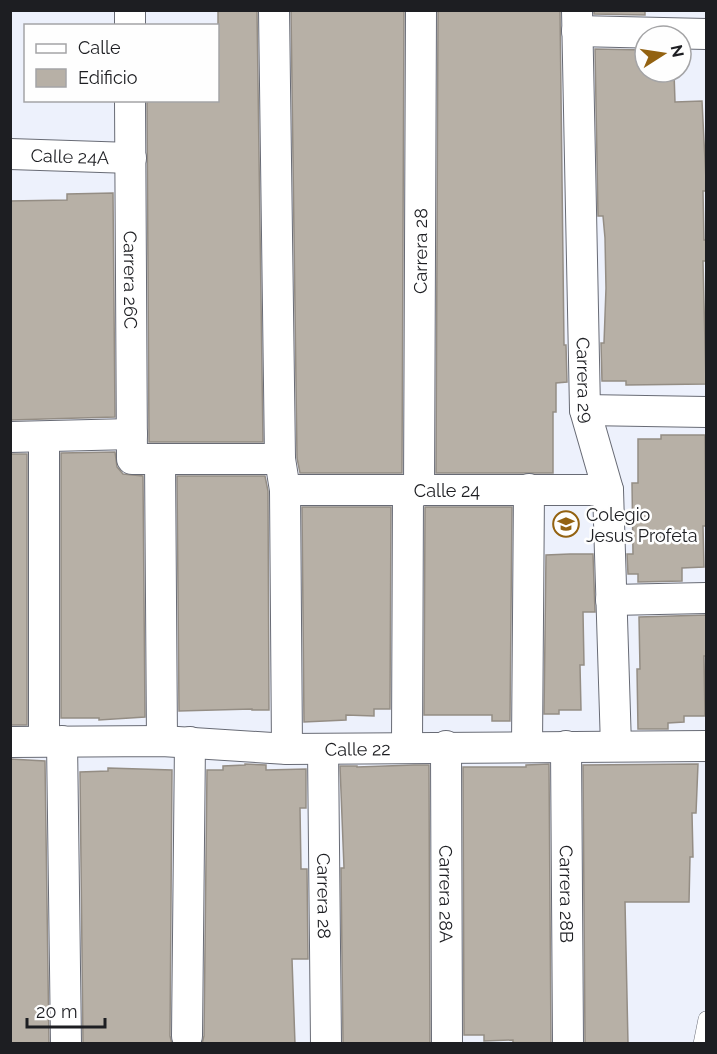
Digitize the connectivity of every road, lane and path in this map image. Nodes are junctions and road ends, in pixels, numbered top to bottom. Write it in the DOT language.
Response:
graph roads {
  1 [pos="274,10"];
  2 [pos="421,10"];
  3 [pos="577,21"];
  4 [pos="706,34"];
  5 [pos="130,102"];
  6 [pos="10,154"];
  7 [pos="131,158"];
  8 [pos="585,410"];
  9 [pos="706,412"];
  10 [pos="10,437"];
  11 [pos="44,437"];
  12 [pos="141,451"];
  13 [pos="280,459"];
  14 [pos="529,489"];
  15 [pos="285,490"];
  16 [pos="608,490"];
  17 [pos="413,491"];
  18 [pos="706,598"];
  19 [pos="611,600"];
  20 [pos="53,741"];
  21 [pos="10,742"];
  22 [pos="176,742"];
  23 [pos="446,746"];
  24 [pos="527,746"];
  25 [pos="566,746"];
  26 [pos="616,746"];
  27 [pos="706,746"];
  28 [pos="407,747"];
  29 [pos="287,749"];
  30 [pos="323,749"];
  31 [pos="706,1019"];
  32 [pos="187,1036"];
  33 [pos="66,1044"];
  34 [pos="326,1044"];
  35 [pos="447,1044"];
  36 [pos="568,1044"];
  37 [pos="701,1044"];
  1 -- 13 [label="street"];
  2 -- 17 [label="street, Carrera 28"];
  3 -- 4 [label="street"];
  3 -- 8 [label="street, Carrera 29"];
  5 -- 7 [label="street, Carrera 26C"];
  6 -- 7 [label="street, Calle 24A"];
  7 -- 12 [label="street, Carrera 26C"];
  8 -- 9 [label="street"];
  8 -- 16 [label="street, Carrera 29"];
  10 -- 11 [label="street"];
  11 -- 12 [label="street"];
  11 -- 20 [label="street"];
  12 -- 13 [label="street"];
  12 -- 22 [label="street, Carrera 26C"];
  13 -- 15 [label="street"];
  14 -- 16 [label="street, Calle 24"];
  14 -- 17 [label="street, Calle 24"];
  14 -- 24 [label="street"];
  15 -- 17 [label="street, Calle 24"];
  15 -- 29 [label="street"];
  16 -- 19 [label="street, Carrera 29"];
  17 -- 28 [label="street, Carrera 28"];
  18 -- 19 [label="street"];
  19 -- 26 [label="street, Carrera 29"];
  20 -- 21 [label="street, Calle 22"];
  20 -- 22 [label="street, Calle 22"];
  20 -- 33 [label="street"];
  22 -- 29 [label="street, Calle 22"];
  22 -- 32 [label="street, Carrera 26C"];
  23 -- 24 [label="street, Calle 22"];
  23 -- 28 [label="street, Calle 22"];
  23 -- 35 [label="street, Carrera 28A"];
  24 -- 25 [label="street, Calle 22"];
  25 -- 26 [label="street, Calle 22"];
  25 -- 36 [label="street, Carrera 28B"];
  26 -- 27 [label="street, Calle 22"];
  28 -- 30 [label="street, Calle 22"];
  29 -- 30 [label="street, Calle 22"];
  30 -- 34 [label="street, Carrera 28"];
  31 -- 37 [label="lane"];
}
